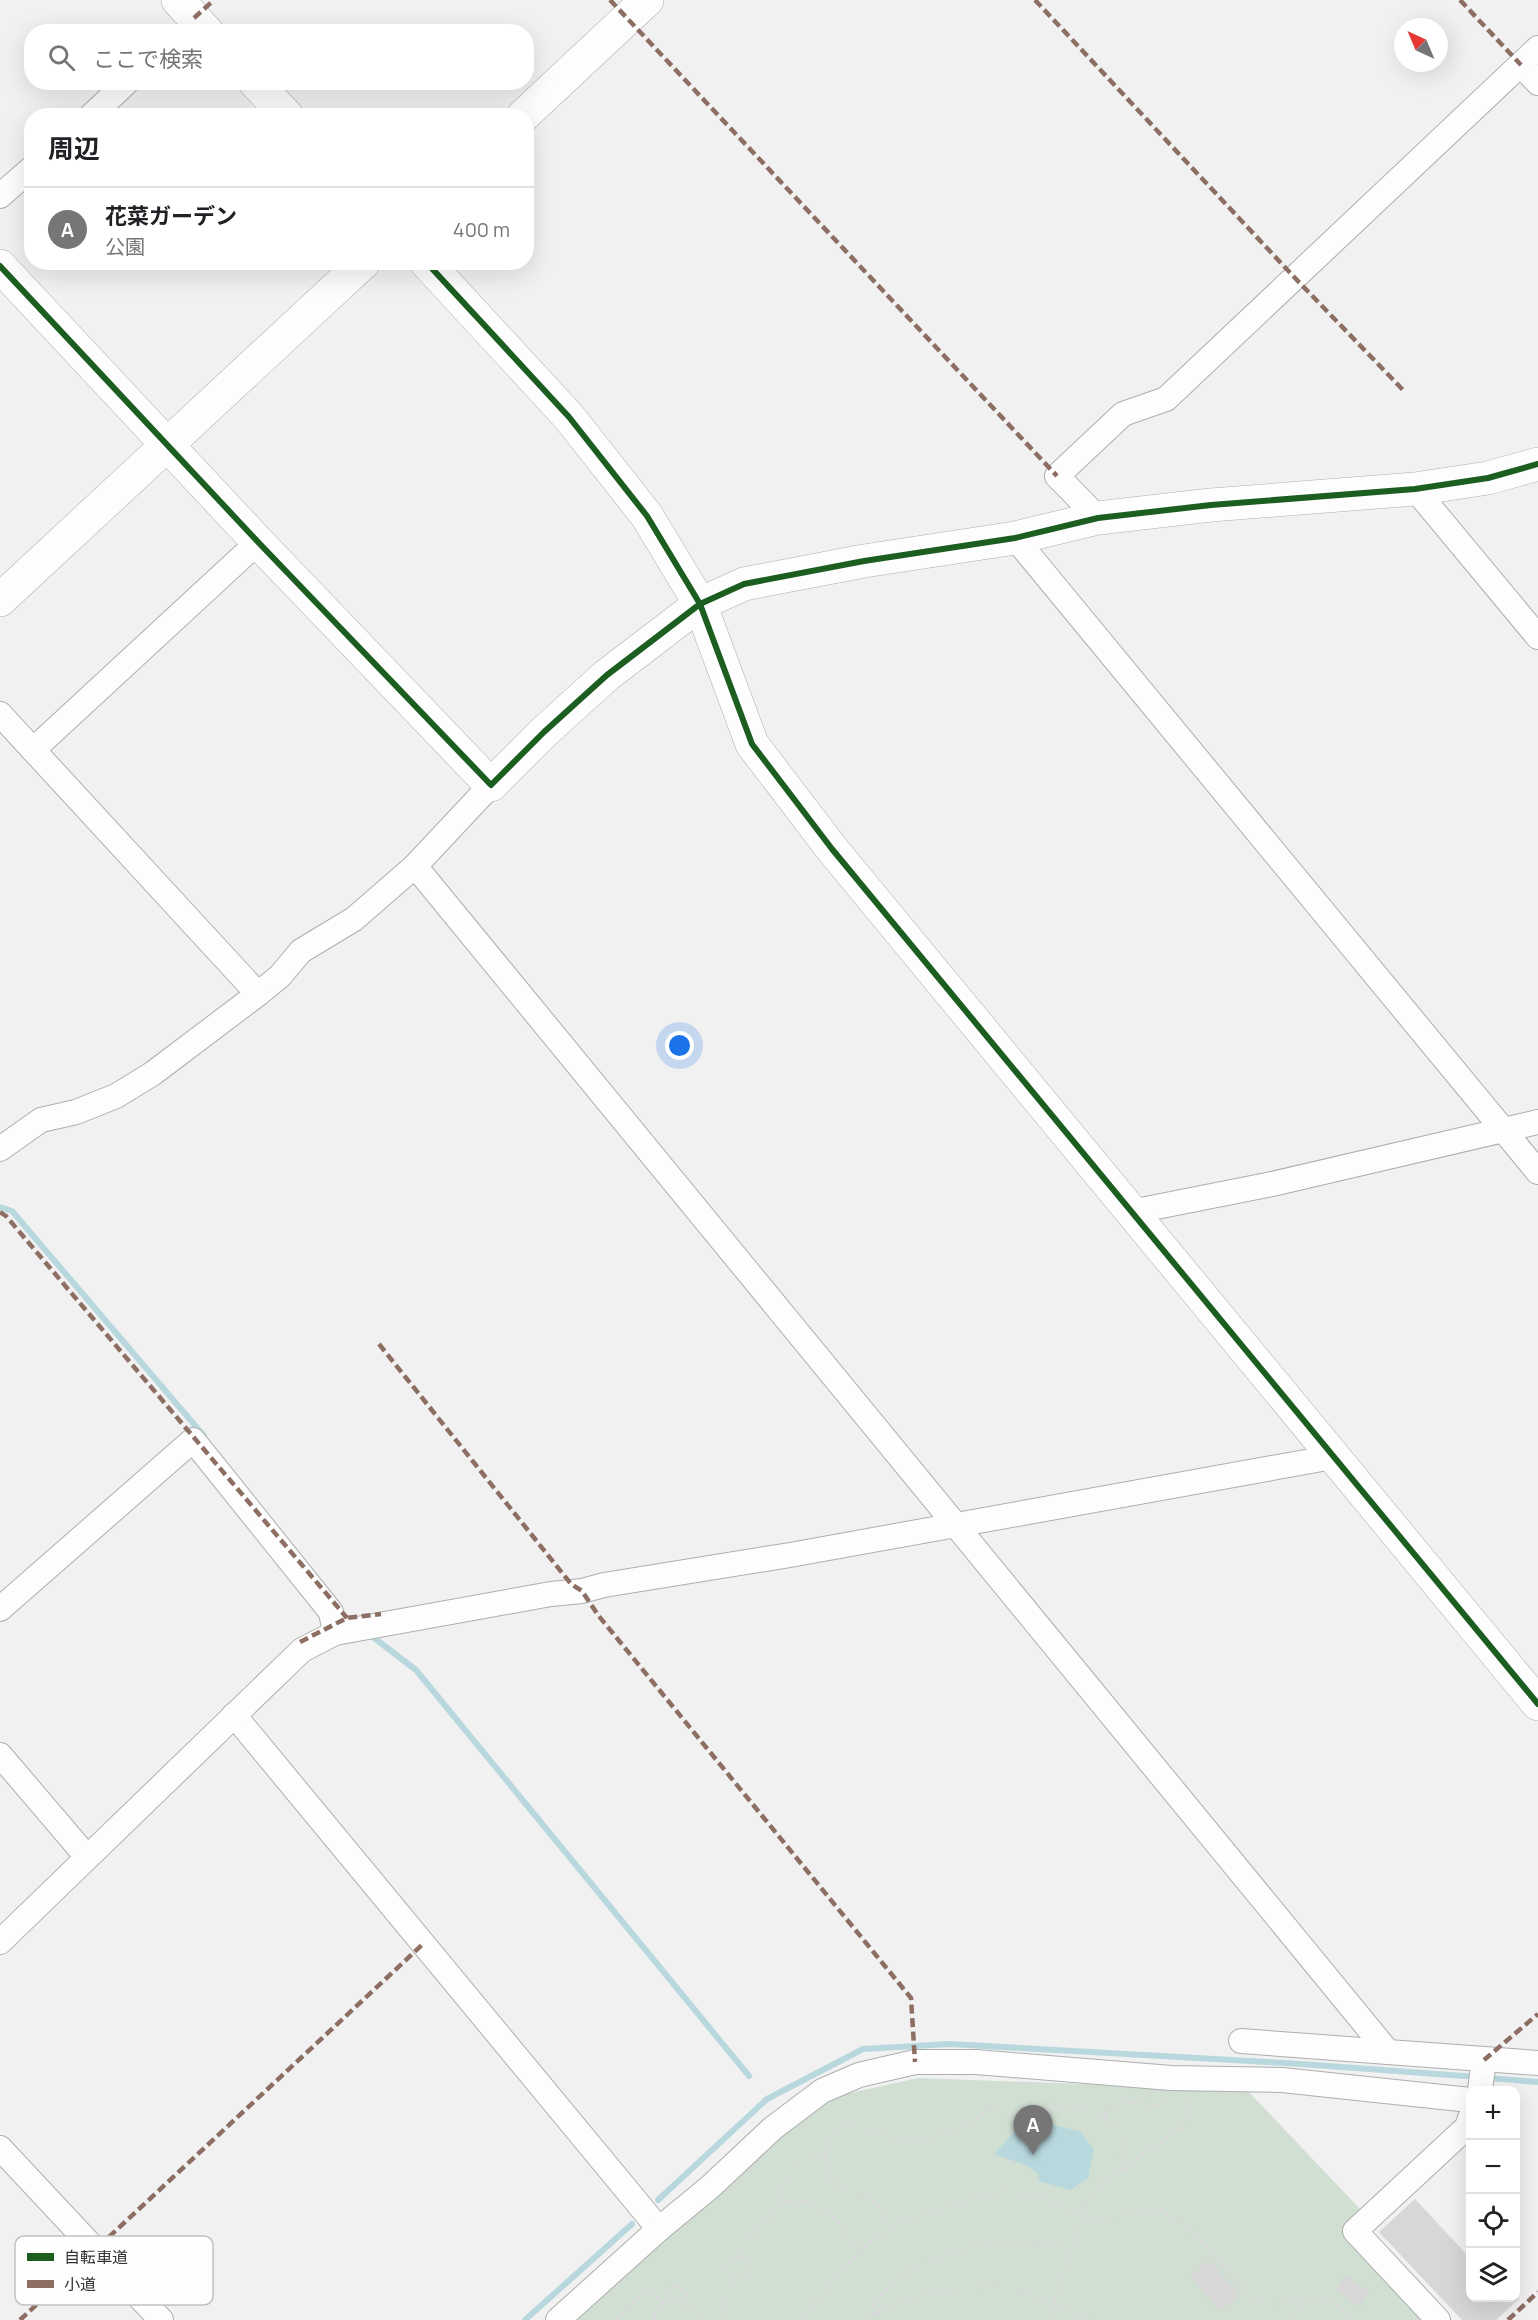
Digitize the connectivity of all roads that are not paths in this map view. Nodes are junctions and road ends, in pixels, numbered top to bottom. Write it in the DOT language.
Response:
graph roads {
  1 [pos="648,0"];
  2 [pos="1529,57"];
  3 [pos="1538,82"];
  4 [pos="119,90"];
  5 [pos="263,90"];
  6 [pos="99,108"];
  7 [pos="279,108"];
  8 [pos="532,108"];
  9 [pos="24,175"];
  10 [pos="0,196"];
  11 [pos="0,266"];
  12 [pos="355,270"];
  13 [pos="433,270"];
  14 [pos="168,445"];
  15 [pos="1538,464"];
  16 [pos="1414,489"];
  17 [pos="1098,518"];
  18 [pos="1015,538"];
  19 [pos="258,542"];
  20 [pos="0,600"];
  21 [pos="700,604"];
  22 [pos="1538,637"];
  23 [pos="0,714"];
  24 [pos="33,750"];
  25 [pos="491,785"];
  26 [pos="416,866"];
  27 [pos="258,994"];
  28 [pos="1538,1122"];
  29 [pos="1503,1130"];
  30 [pos="0,1149"];
  31 [pos="1538,1172"];
  32 [pos="1131,1212"];
  33 [pos="1333,1457"];
  34 [pos="957,1525"];
  35 [pos="0,1609"];
  36 [pos="335,1633"];
  37 [pos="1538,1704"];
  38 [pos="234,1715"];
  39 [pos="0,1755"];
  40 [pos="87,1857"];
  41 [pos="0,1942"];
  42 [pos="1241,2042"];
  43 [pos="1388,2052"];
  44 [pos="1484,2060"];
  45 [pos="1283,2061"];
  46 [pos="1538,2063"];
  47 [pos="1481,2086"];
  48 [pos="1466,2099"];
  49 [pos="1466,2128"];
  50 [pos="0,2148"];
  51 [pos="659,2229"];
  52 [pos="82,2236"];
  53 [pos="147,2305"];
  54 [pos="161,2320"];
  55 [pos="558,2320"];
  56 [pos="1438,2320"];
  1 -- 8 [label="street"];
  2 -- 3 [label="street"];
  2 -- 17 [label="street"];
  4 -- 6 [label="street"];
  5 -- 7 [label="street"];
  9 -- 10 [label="street"];
  11 -- 14 [label="street"];
  12 -- 14 [label="street"];
  13 -- 21 [label="street"];
  14 -- 19 [label="street"];
  14 -- 20 [label="street"];
  15 -- 16 [label="street"];
  16 -- 17 [label="street"];
  16 -- 22 [label="street"];
  17 -- 18 [label="street"];
  18 -- 21 [label="street"];
  18 -- 29 [label="street"];
  19 -- 24 [label="street"];
  19 -- 25 [label="street"];
  21 -- 25 [label="street"];
  21 -- 32 [label="street"];
  23 -- 24 [label="street"];
  24 -- 27 [label="street"];
  25 -- 26 [label="street"];
  26 -- 27 [label="street"];
  26 -- 34 [label="street"];
  27 -- 30 [label="street"];
  28 -- 29 [label="street"];
  29 -- 31 [label="street"];
  29 -- 32 [label="street"];
  32 -- 33 [label="street"];
  33 -- 34 [label="street"];
  33 -- 37 [label="street"];
  34 -- 36 [label="street"];
  34 -- 43 [label="street"];
  35 -- 36 [label="street"];
  36 -- 38 [label="street"];
  38 -- 40 [label="street"];
  38 -- 51 [label="street"];
  39 -- 40 [label="street"];
  40 -- 41 [label="street"];
  42 -- 45 [label="street"];
  43 -- 44 [label="street"];
  43 -- 45 [label="street"];
  44 -- 46 [label="street"];
  44 -- 47 [label="street"];
  45 -- 48 [label="street"];
  45 -- 51 [label="street"];
  49 -- 56 [label="street"];
  50 -- 52 [label="street"];
  51 -- 55 [label="street"];
  53 -- 54 [label="street"];
}
